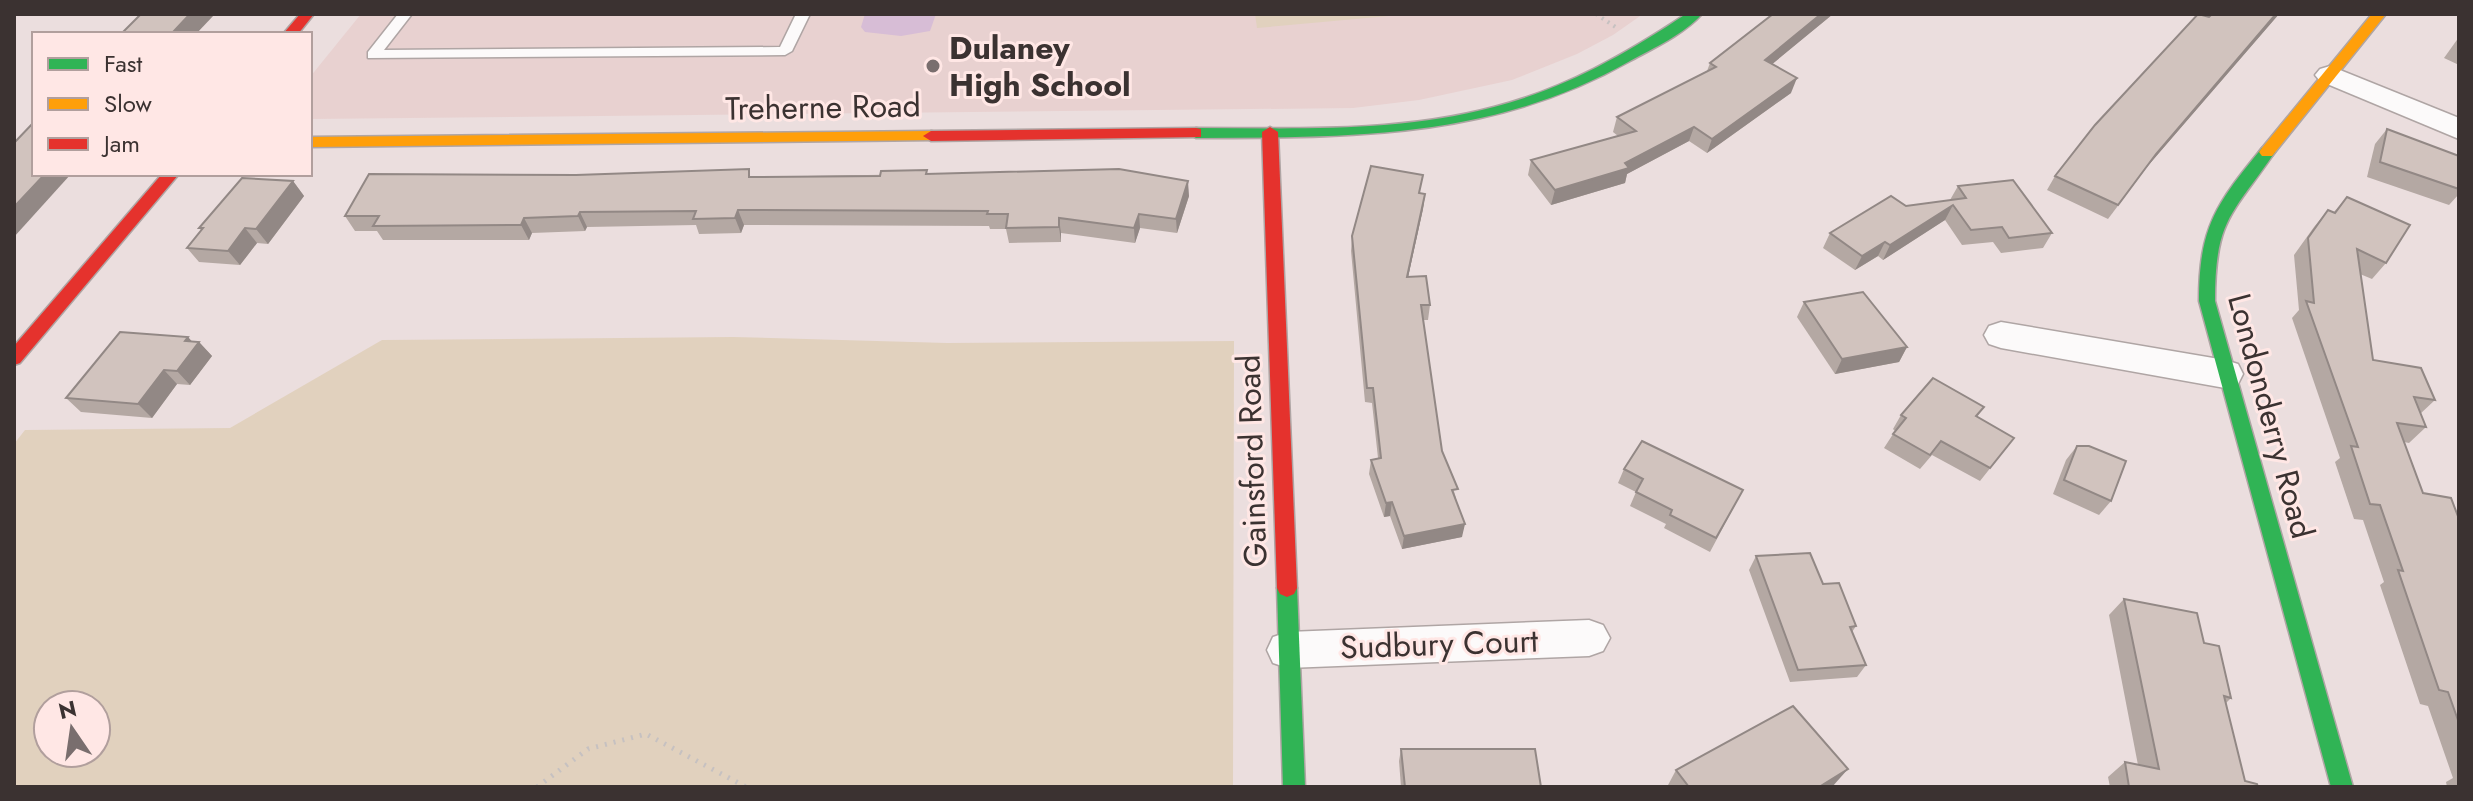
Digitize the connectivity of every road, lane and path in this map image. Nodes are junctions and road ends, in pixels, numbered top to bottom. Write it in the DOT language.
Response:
graph roads {
  1 [pos="307,14"];
  2 [pos="405,14"];
  3 [pos="803,14"];
  4 [pos="1695,14"];
  5 [pos="2379,14"];
  6 [pos="292,32"];
  7 [pos="2330,75"];
  8 [pos="2459,129"];
  9 [pos="1270,132"];
  10 [pos="312,142"];
  11 [pos="169,176"];
  12 [pos="2001,335"];
  13 [pos="14,358"];
  14 [pos="2225,374"];
  15 [pos="1589,638"];
  16 [pos="1288,650"];
  17 [pos="537,787"];
  18 [pos="746,787"];
  19 [pos="1294,787"];
  20 [pos="2342,787"];
  1 -- 6 [label="street"];
  2 -- 3 [label="lane"];
  4 -- 9 [label="street, Treherne Road"];
  5 -- 7 [label="street, Londonderry Road"];
  7 -- 8 [label="street"];
  7 -- 14 [label="street, Londonderry Road"];
  9 -- 10 [label="street, Treherne Road"];
  9 -- 16 [label="street, Gainsford Road"];
  11 -- 13 [label="street"];
  12 -- 14 [label="street"];
  14 -- 20 [label="street, Londonderry Road"];
  15 -- 16 [label="street, Sudbury Court"];
  16 -- 19 [label="street, Gainsford Road"];
  17 -- 18 [label="path"];
}
